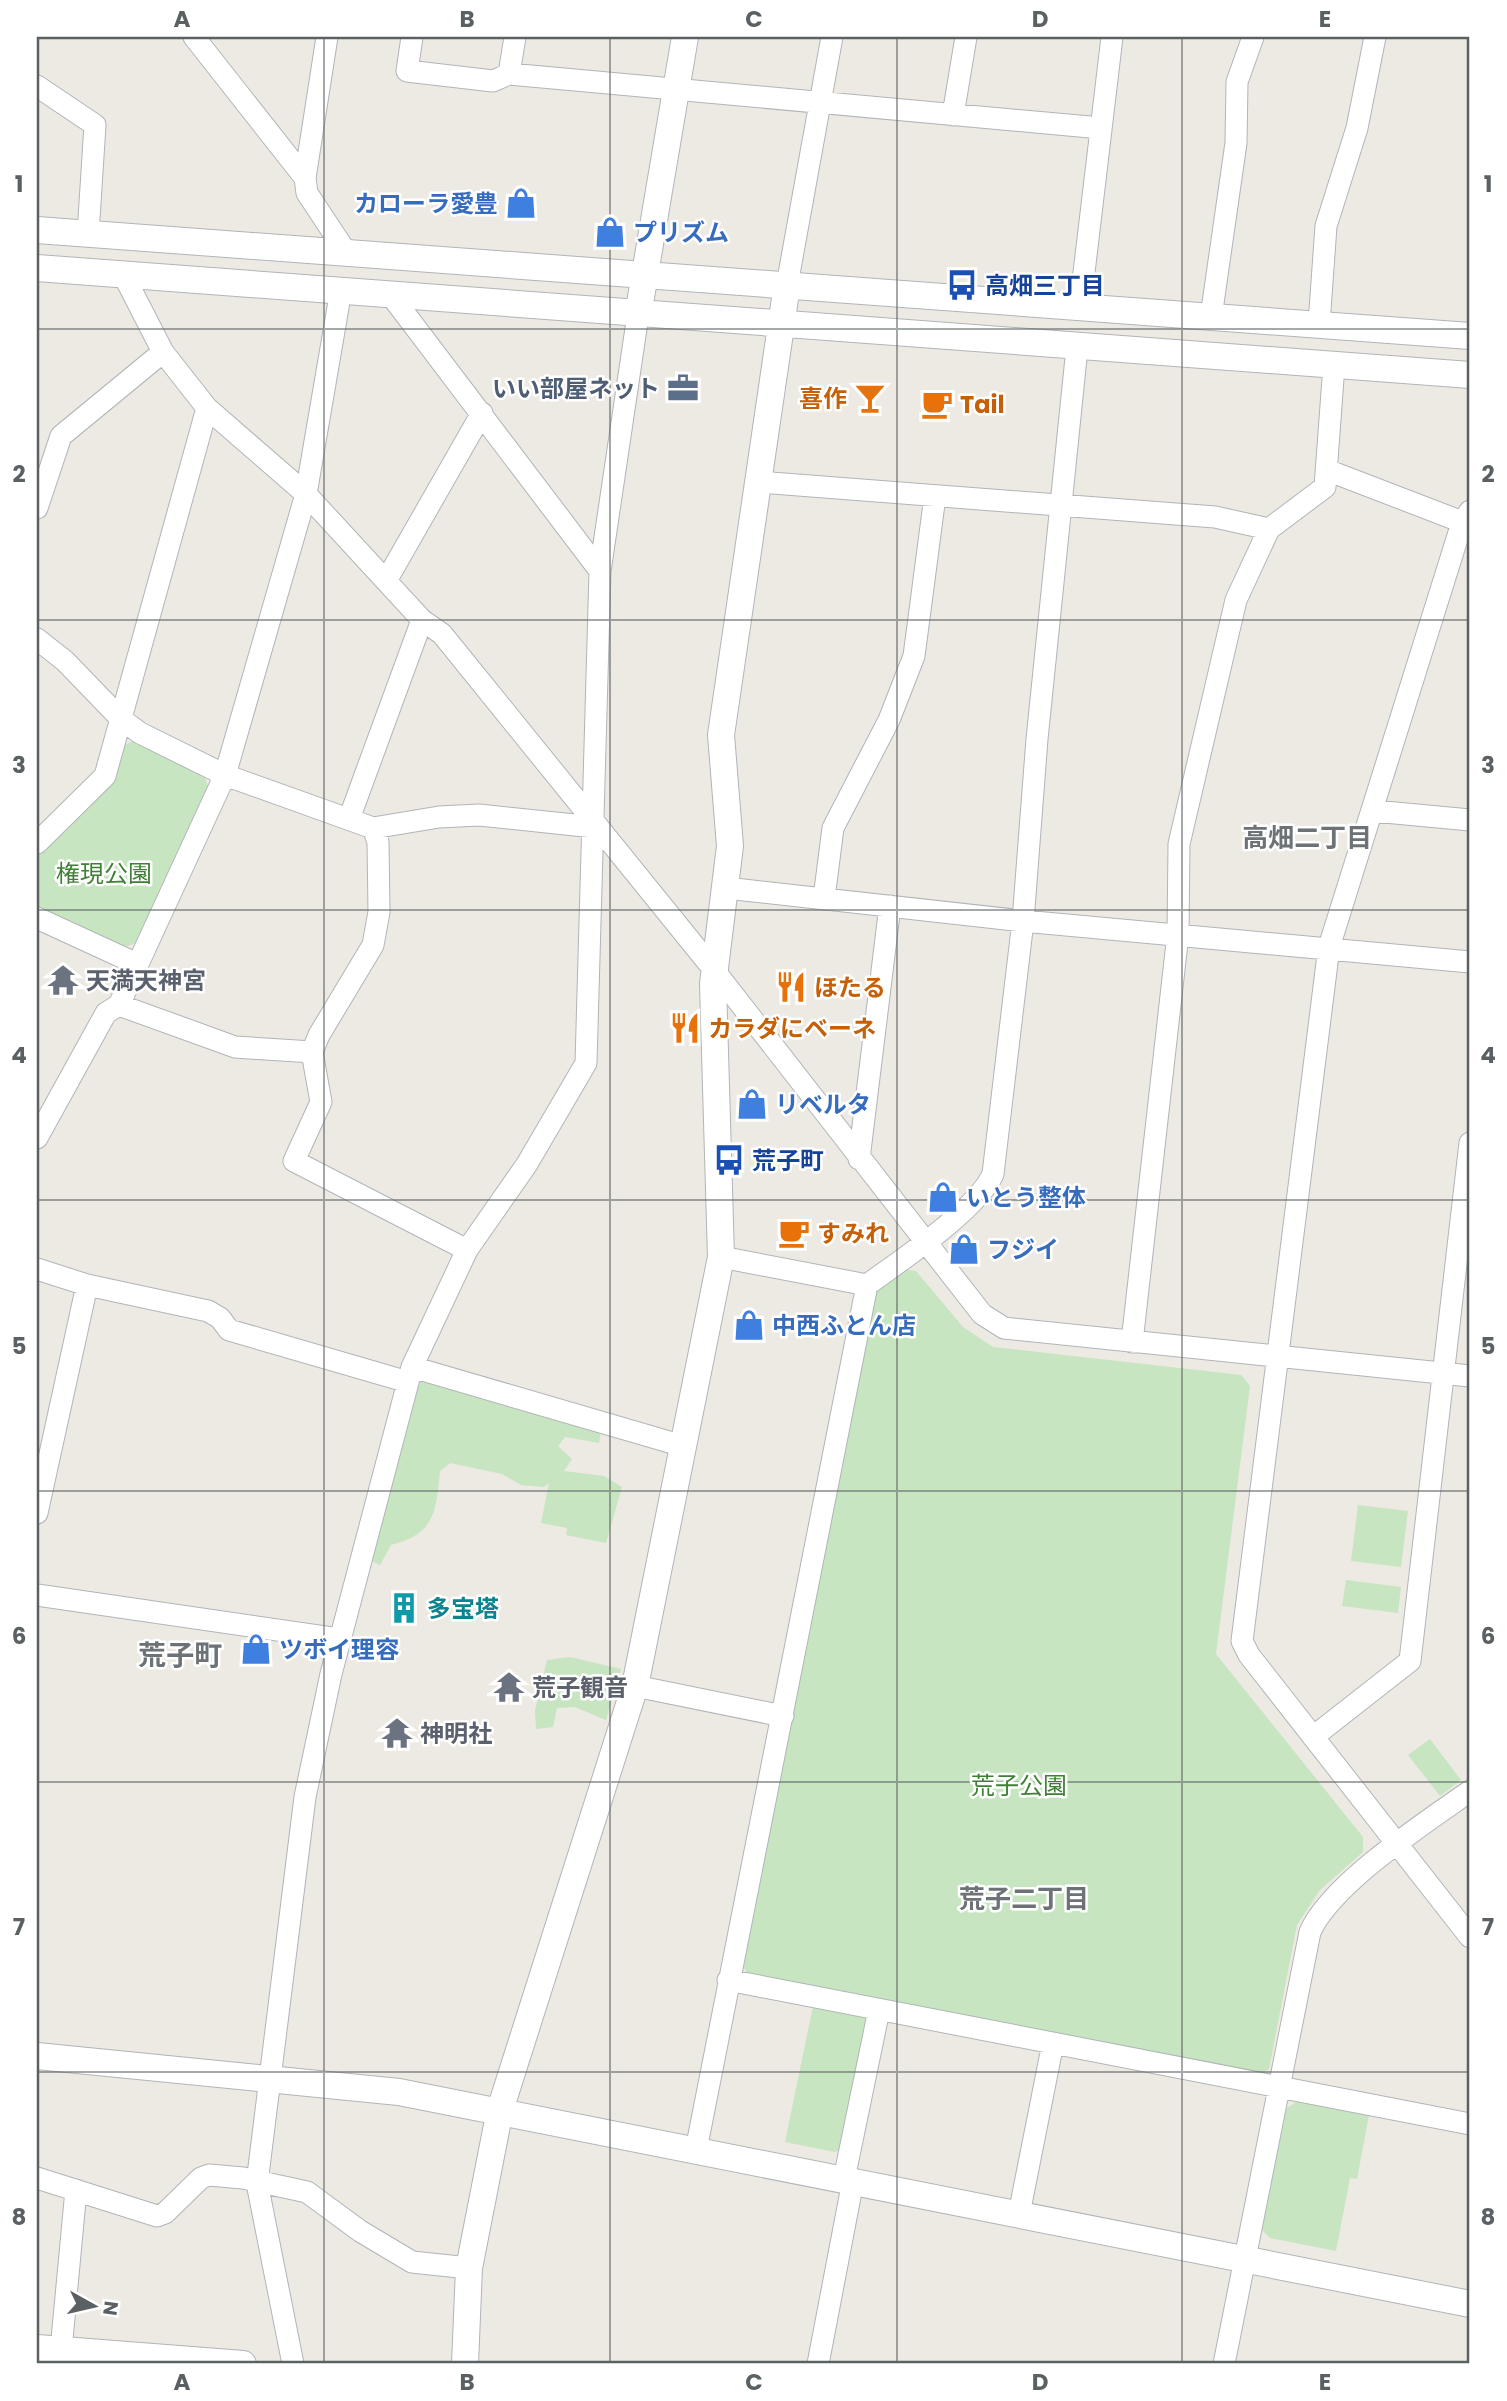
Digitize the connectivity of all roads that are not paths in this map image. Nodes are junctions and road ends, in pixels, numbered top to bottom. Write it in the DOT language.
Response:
graph roads {
  1 [pos="327,37"];
  2 [pos="412,37"];
  3 [pos="515,37"];
  4 [pos="685,37"];
  5 [pos="832,37"];
  6 [pos="966,37"];
  7 [pos="1112,37"];
  8 [pos="1253,37"];
  9 [pos="1375,37"];
  10 [pos="196,38"];
  11 [pos="509,74"];
  12 [pos="37,86"];
  13 [pos="676,90"];
  14 [pos="821,103"];
  15 [pos="953,115"];
  16 [pos="1101,128"];
  17 [pos="305,178"];
  18 [pos="37,230"];
  19 [pos="88,234"];
  20 [pos="348,255"];
  21 [pos="37,268"];
  22 [pos="123,274"];
  23 [pos="646,277"];
  24 [pos="787,285"];
  25 [pos="341,290"];
  26 [pos="390,295"];
  27 [pos="1080,306"];
  28 [pos="638,315"];
  29 [pos="1211,317"];
  30 [pos="1319,324"];
  31 [pos="783,325"];
  32 [pos="1470,336"];
  33 [pos="1077,348"];
  34 [pos="163,352"];
  35 [pos="1334,366"];
  36 [pos="1470,375"];
  37 [pos="207,408"];
  38 [pos="482,413"];
  39 [pos="1326,470"];
  40 [pos="758,482"];
  41 [pos="306,494"];
  42 [pos="936,496"];
  43 [pos="1061,505"];
  44 [pos="37,509"];
  45 [pos="1467,520"];
  46 [pos="1269,529"];
  47 [pos="600,571"];
  48 [pos="386,581"];
  49 [pos="422,620"];
  50 [pos="37,639"];
  51 [pos="121,719"];
  52 [pos="225,775"];
  53 [pos="1374,811"];
  54 [pos="349,819"];
  55 [pos="1470,820"];
  56 [pos="594,823"];
  57 [pos="373,828"];
  58 [pos="37,843"];
  59 [pos="726,888"];
  60 [pos="824,898"];
  61 [pos="890,906"];
  62 [pos="37,918"];
  63 [pos="1023,920"];
  64 [pos="1178,934"];
  65 [pos="1329,947"];
  66 [pos="1470,962"];
  67 [pos="137,964"];
  68 [pos="714,970"];
  69 [pos="118,1004"];
  70 [pos="312,1052"];
  71 [pos="45,1108"];
  72 [pos="37,1138"];
  73 [pos="1470,1143"];
  74 [pos="859,1159"];
  75 [pos="924,1242"];
  76 [pos="467,1250"];
  77 [pos="720,1257"];
  78 [pos="37,1269"];
  79 [pos="88,1285"];
  80 [pos="867,1285"];
  81 [pos="1132,1342"];
  82 [pos="1280,1356"];
  83 [pos="1445,1373"];
  84 [pos="410,1374"];
  85 [pos="1470,1376"];
  86 [pos="682,1446"];
  87 [pos="37,1513"];
  88 [pos="37,1595"];
  89 [pos="340,1639"];
  90 [pos="635,1686"];
  91 [pos="783,1716"];
  92 [pos="1313,1737"];
  93 [pos="1470,1791"];
  94 [pos="1396,1843"];
  95 [pos="1470,1937"];
  96 [pos="728,1980"];
  97 [pos="879,2010"];
  98 [pos="1053,2043"];
  99 [pos="37,2056"];
  100 [pos="270,2078"];
  101 [pos="1279,2087"];
  102 [pos="500,2110"];
  103 [pos="1470,2124"];
  104 [pos="696,2150"];
  105 [pos="37,2178"];
  106 [pos="849,2180"];
  107 [pos="257,2183"];
  108 [pos="76,2190"];
  109 [pos="1019,2214"];
  110 [pos="1245,2259"];
  111 [pos="469,2268"];
  112 [pos="1470,2304"];
  113 [pos="49,2349"];
  114 [pos="243,2364"];
  115 [pos="293,2364"];
  116 [pos="465,2364"];
  117 [pos="818,2364"];
  118 [pos="1224,2364"];
  1 -- 17 [label="street"];
  2 -- 11 [label="street"];
  3 -- 11 [label="street"];
  4 -- 13 [label="street"];
  5 -- 14 [label="street"];
  6 -- 15 [label="street"];
  7 -- 16 [label="street"];
  8 -- 29 [label="street"];
  9 -- 30 [label="street"];
  10 -- 17 [label="street"];
  11 -- 13 [label="street"];
  12 -- 19 [label="street"];
  13 -- 14 [label="street"];
  13 -- 23 [label="street"];
  14 -- 15 [label="street"];
  14 -- 24 [label="street"];
  15 -- 16 [label="street"];
  16 -- 27 [label="street"];
  17 -- 20 [label="street"];
  18 -- 19 [label="street"];
  19 -- 20 [label="street"];
  20 -- 23 [label="street"];
  21 -- 22 [label="street"];
  22 -- 25 [label="street"];
  22 -- 34 [label="street"];
  23 -- 24 [label="street"];
  23 -- 28 [label="street"];
  24 -- 27 [label="street"];
  24 -- 31 [label="street"];
  25 -- 26 [label="street"];
  25 -- 41 [label="street"];
  26 -- 28 [label="street"];
  26 -- 38 [label="street"];
  27 -- 29 [label="street"];
  28 -- 31 [label="street"];
  28 -- 47 [label="street"];
  29 -- 30 [label="street"];
  30 -- 32 [label="street"];
  31 -- 33 [label="street"];
  31 -- 40 [label="street"];
  33 -- 35 [label="street"];
  33 -- 43 [label="street"];
  34 -- 37 [label="street"];
  34 -- 44 [label="street"];
  35 -- 36 [label="street"];
  35 -- 39 [label="street"];
  37 -- 41 [label="street"];
  37 -- 51 [label="street"];
  38 -- 47 [label="street"];
  38 -- 48 [label="street"];
  39 -- 45 [label="street"];
  39 -- 46 [label="street"];
  40 -- 42 [label="street"];
  40 -- 59 [label="street"];
  41 -- 48 [label="street"];
  41 -- 52 [label="street"];
  42 -- 43 [label="street"];
  42 -- 60 [label="street"];
  43 -- 46 [label="street"];
  43 -- 63 [label="street"];
  45 -- 53 [label="street"];
  46 -- 64 [label="street"];
  47 -- 56 [label="street"];
  48 -- 49 [label="street"];
  49 -- 54 [label="street"];
  49 -- 56 [label="street"];
  50 -- 51 [label="street"];
  51 -- 52 [label="street"];
  51 -- 58 [label="street"];
  52 -- 54 [label="street"];
  52 -- 67 [label="street"];
  53 -- 55 [label="street"];
  53 -- 65 [label="street"];
  54 -- 57 [label="street"];
  56 -- 57 [label="street"];
  56 -- 68 [label="street"];
  56 -- 76 [label="street"];
  57 -- 70 [label="street"];
  59 -- 60 [label="street"];
  59 -- 68 [label="street"];
  60 -- 61 [label="street"];
  61 -- 63 [label="street"];
  61 -- 74 [label="street"];
  62 -- 67 [label="street"];
  63 -- 64 [label="street"];
  63 -- 75 [label="street"];
  64 -- 65 [label="street"];
  64 -- 81 [label="street"];
  65 -- 66 [label="street"];
  65 -- 82 [label="street"];
  67 -- 69 [label="street"];
  68 -- 74 [label="street"];
  68 -- 77 [label="street"];
  69 -- 70 [label="street"];
  69 -- 71 [label="street"];
  70 -- 76 [label="street"];
  71 -- 72 [label="street"];
  73 -- 83 [label="street"];
  74 -- 75 [label="street"];
  75 -- 80 [label="street"];
  75 -- 81 [label="street"];
  76 -- 84 [label="street"];
  77 -- 80 [label="street"];
  77 -- 86 [label="street"];
  78 -- 79 [label="street"];
  79 -- 84 [label="street"];
  79 -- 87 [label="street"];
  80 -- 91 [label="street"];
  81 -- 82 [label="street"];
  82 -- 83 [label="street"];
  82 -- 92 [label="street"];
  83 -- 85 [label="street"];
  83 -- 92 [label="street"];
  84 -- 86 [label="street"];
  84 -- 89 [label="street"];
  86 -- 90 [label="street"];
  88 -- 89 [label="street"];
  89 -- 100 [label="street"];
  90 -- 91 [label="street"];
  90 -- 102 [label="street"];
  91 -- 96 [label="street"];
  92 -- 94 [label="street"];
  93 -- 94 [label="street"];
  94 -- 95 [label="street"];
  94 -- 101 [label="street"];
  96 -- 97 [label="street"];
  96 -- 104 [label="street"];
  97 -- 98 [label="street"];
  97 -- 106 [label="street"];
  98 -- 101 [label="street"];
  98 -- 109 [label="street"];
  99 -- 100 [label="street"];
  100 -- 102 [label="street"];
  100 -- 107 [label="street"];
  101 -- 103 [label="street"];
  101 -- 110 [label="street"];
  102 -- 104 [label="street"];
  102 -- 111 [label="street"];
  104 -- 106 [label="street"];
  105 -- 108 [label="street"];
  106 -- 109 [label="street"];
  106 -- 117 [label="street"];
  107 -- 108 [label="street"];
  107 -- 111 [label="street"];
  107 -- 115 [label="street"];
  108 -- 113 [label="street"];
  109 -- 110 [label="street"];
  110 -- 112 [label="street"];
  110 -- 118 [label="street"];
  111 -- 116 [label="street"];
  113 -- 114 [label="street"];
}
